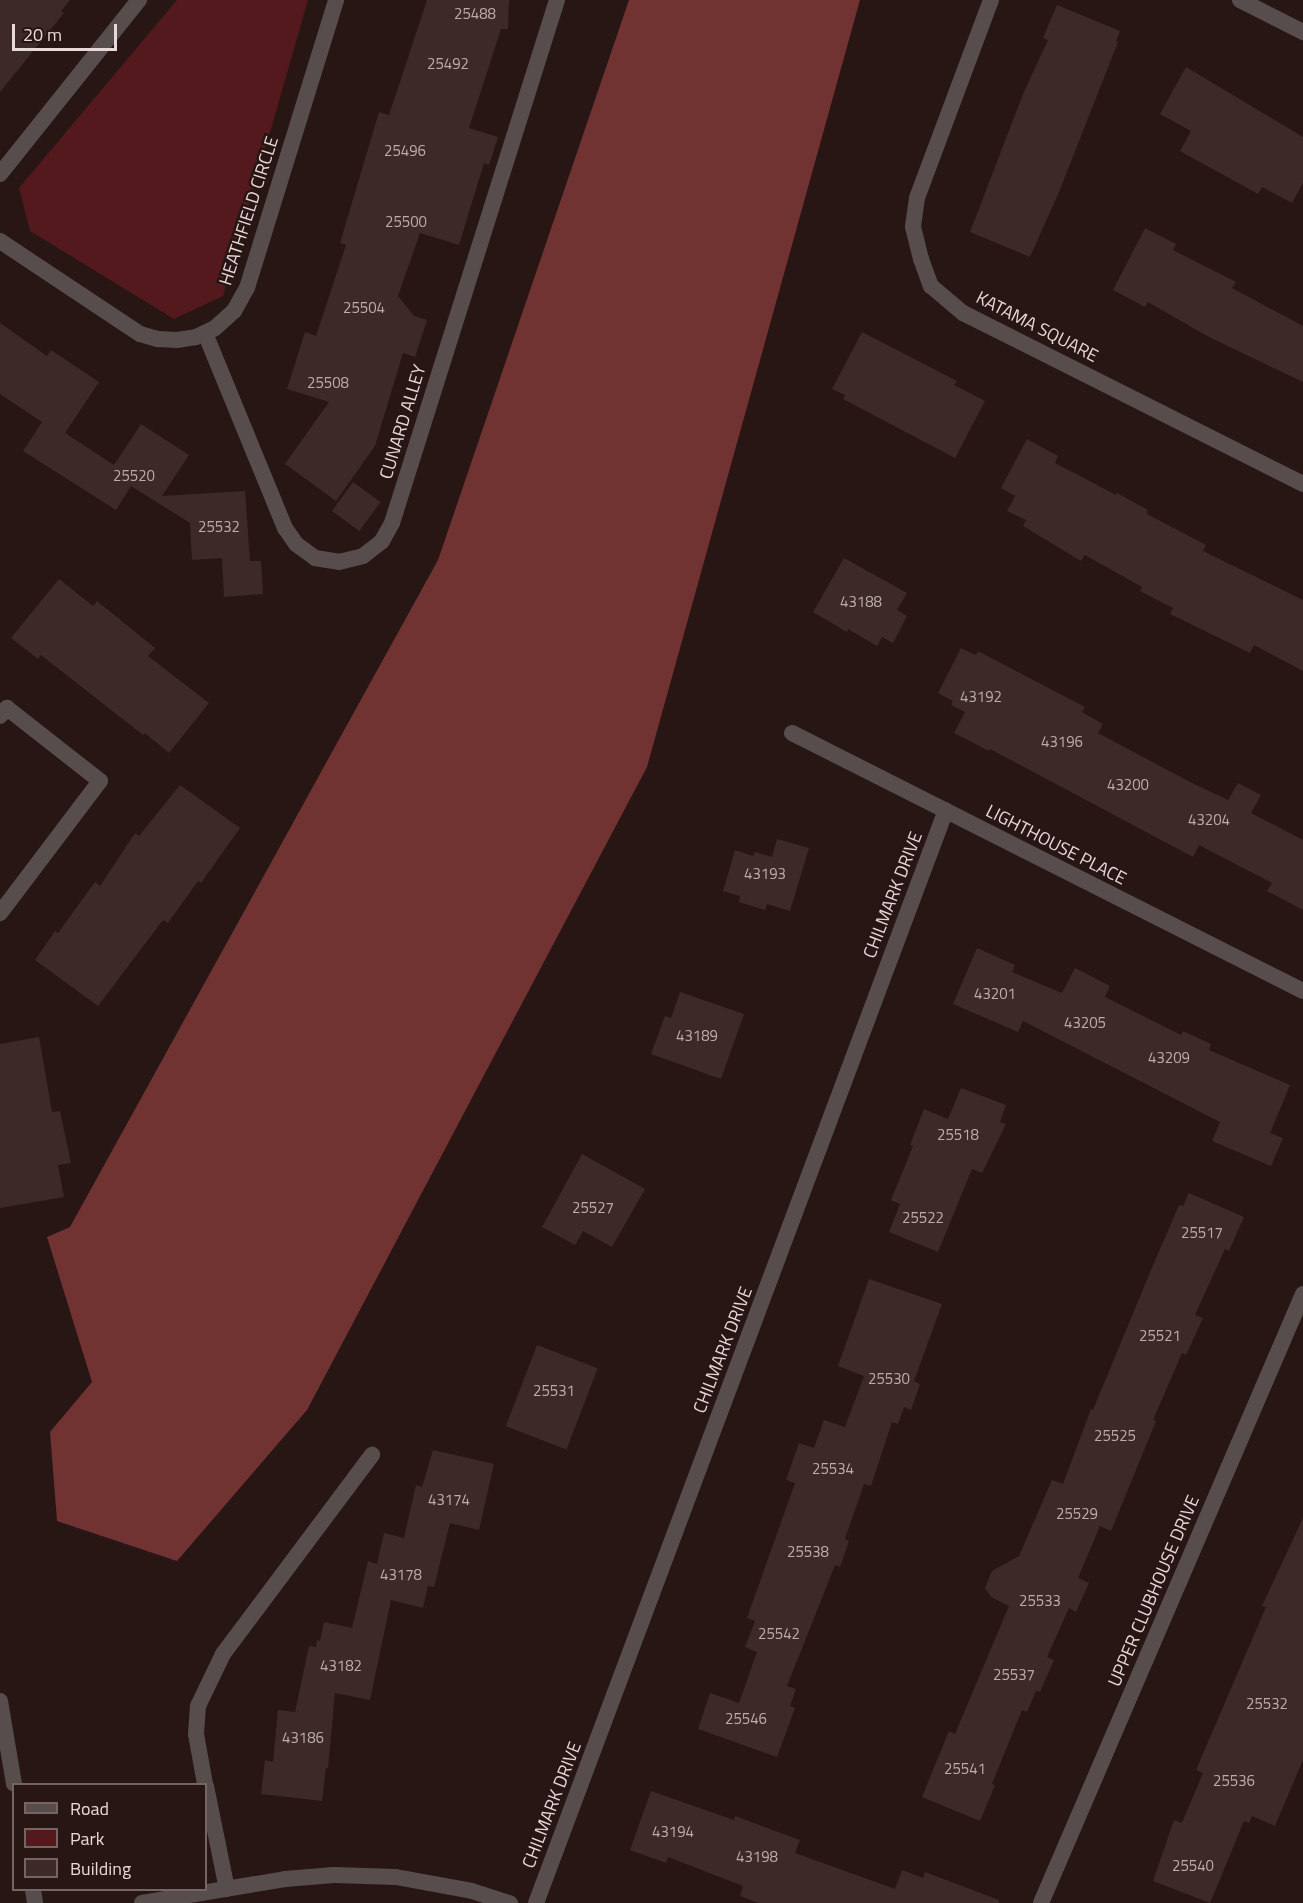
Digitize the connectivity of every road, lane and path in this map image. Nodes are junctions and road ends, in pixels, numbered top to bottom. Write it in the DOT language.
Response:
graph roads {
  1 [pos="139,0"];
  2 [pos="336,0"];
  3 [pos="557,0"];
  4 [pos="991,0"];
  5 [pos="1240,0"];
  6 [pos="1303,32"];
  7 [pos="0,174"];
  8 [pos="0,241"];
  9 [pos="205,333"];
  10 [pos="1303,484"];
  11 [pos="0,716"];
  12 [pos="792,733"];
  13 [pos="945,810"];
  14 [pos="0,913"];
  15 [pos="1303,991"];
  16 [pos="1303,1294"];
  17 [pos="372,1455"];
  18 [pos="0,1701"];
  19 [pos="14,1783"];
  20 [pos="205,1783"];
  21 [pos="207,1794"];
  22 [pos="227,1888"];
  23 [pos="142,1903"];
  24 [pos="510,1903"];
  25 [pos="536,1903"];
  26 [pos="1041,1903"];
  1 -- 7 [label="street"];
  2 -- 9 [label="street, HEATHFIELD CIRCLE"];
  3 -- 9 [label="street, CUNARD ALLEY"];
  4 -- 10 [label="street, KATAMA SQUARE"];
  5 -- 6 [label="street"];
  8 -- 9 [label="street, HEATHFIELD CIRCLE"];
  11 -- 14 [label="street"];
  12 -- 13 [label="street, LIGHTHOUSE PLACE"];
  13 -- 15 [label="street, LIGHTHOUSE PLACE"];
  13 -- 25 [label="street, CHILMARK DRIVE"];
  16 -- 26 [label="street, UPPER CLUBHOUSE DRIVE"];
  17 -- 20 [label="street"];
  18 -- 19 [label="street"];
  21 -- 22 [label="street"];
  22 -- 23 [label="street"];
  22 -- 24 [label="street"];
}
